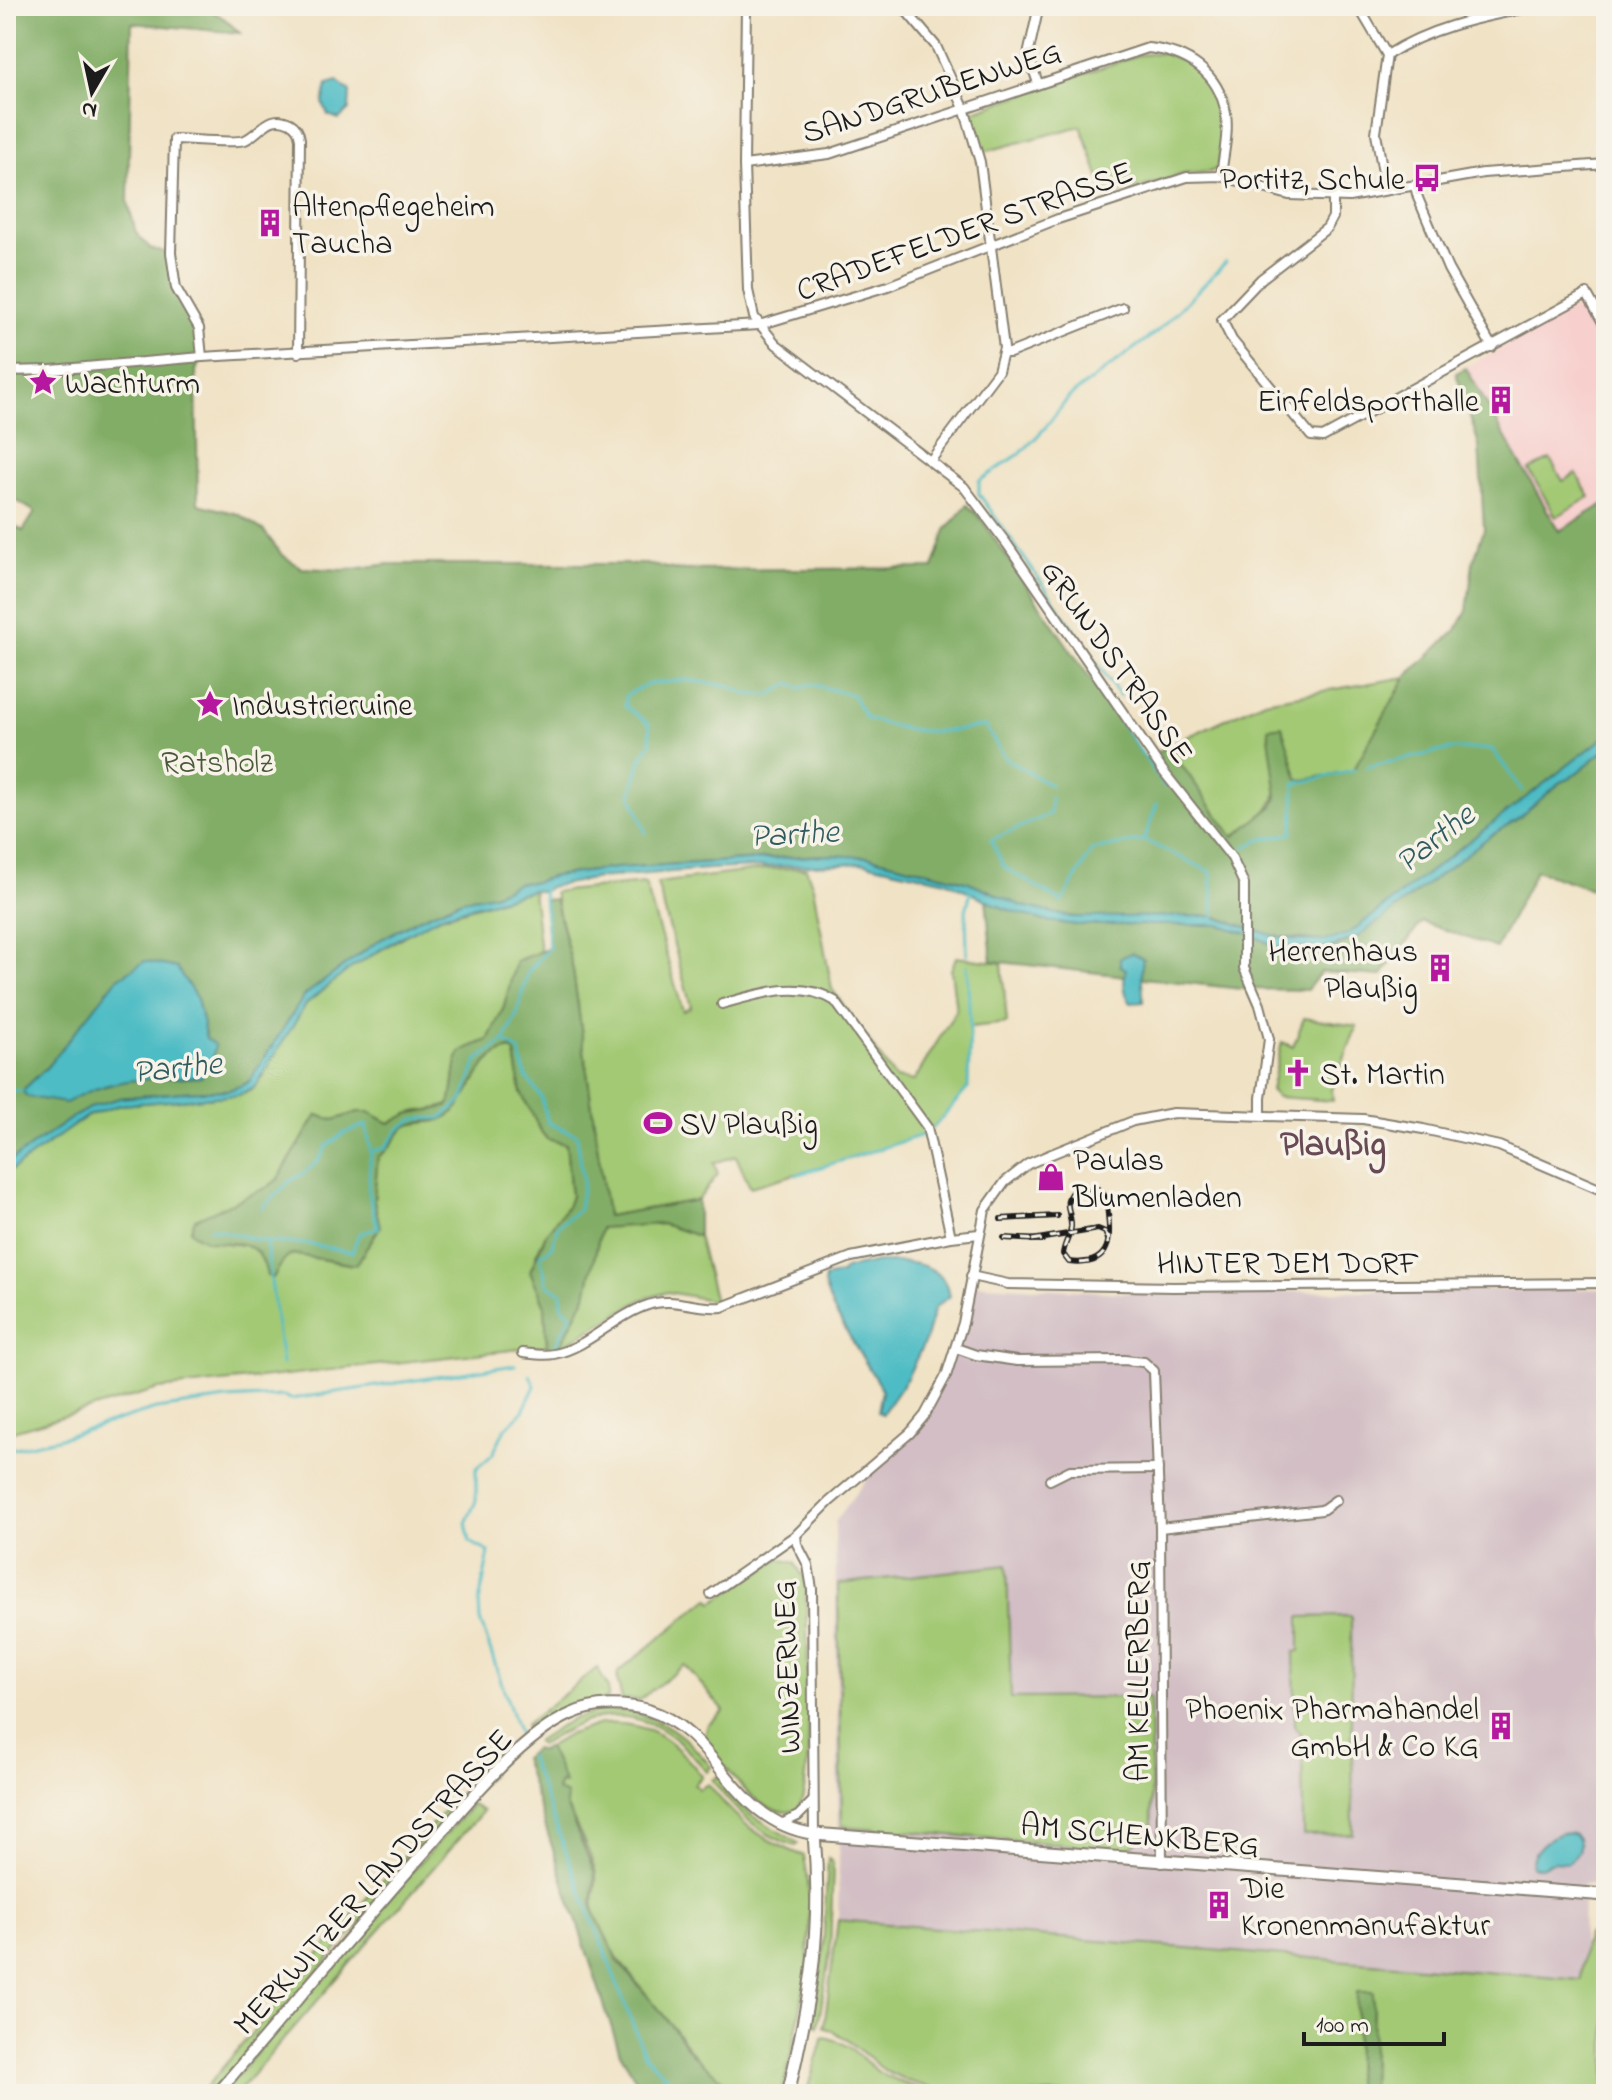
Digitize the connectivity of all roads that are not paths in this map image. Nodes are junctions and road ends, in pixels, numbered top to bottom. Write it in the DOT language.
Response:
graph roads {
  1 [pos="746,6"];
  2 [pos="902,6"];
  3 [pos="1039,6"];
  4 [pos="1358,6"];
  5 [pos="1537,6"];
  6 [pos="1387,55"];
  7 [pos="1038,83"];
  8 [pos="964,108"];
  9 [pos="1606,164"];
  10 [pos="744,165"];
  11 [pos="1221,176"];
  12 [pos="1415,186"];
  13 [pos="1386,190"];
  14 [pos="1333,198"];
  15 [pos="991,246"];
  16 [pos="1123,308"];
  17 [pos="759,325"];
  18 [pos="1606,328"];
  19 [pos="1492,347"];
  20 [pos="298,353"];
  21 [pos="1004,353"];
  22 [pos="202,357"];
  23 [pos="6,371"];
  24 [pos="931,460"];
  25 [pos="722,1004"];
  26 [pos="1261,1114"];
  27 [pos="1606,1192"];
  28 [pos="979,1234"];
  29 [pos="951,1237"];
  30 [pos="971,1276"];
  31 [pos="1606,1283"];
  32 [pos="956,1348"];
  33 [pos="523,1353"];
  34 [pos="1158,1469"];
  35 [pos="1050,1480"];
  36 [pos="1336,1500"];
  37 [pos="1160,1528"];
  38 [pos="796,1535"];
  39 [pos="711,1594"];
  40 [pos="813,1800"];
  41 [pos="781,1824"];
  42 [pos="814,1834"];
  43 [pos="1162,1863"];
  44 [pos="1606,1895"];
  45 [pos="216,2094"];
  46 [pos="788,2094"];
  1 -- 10 [label="street"];
  2 -- 8 [label="street"];
  3 -- 7 [label="street"];
  4 -- 6 [label="street"];
  5 -- 6 [label="street"];
  6 -- 13 [label="street"];
  7 -- 8 [label="street, SANDGRUBENWEG"];
  7 -- 11 [label="street, SANDGRUBENWEG"];
  8 -- 10 [label="street, SANDGRUBENWEG"];
  8 -- 15 [label="street"];
  9 -- 12 [label="street, CRADEFELDER STRASSE"];
  10 -- 17 [label="street"];
  11 -- 14 [label="street, CRADEFELDER STRASSE"];
  11 -- 15 [label="street, CRADEFELDER STRASSE"];
  12 -- 13 [label="street, CRADEFELDER STRASSE"];
  12 -- 19 [label="street"];
  13 -- 14 [label="street, CRADEFELDER STRASSE"];
  14 -- 19 [label="street"];
  15 -- 17 [label="street, CRADEFELDER STRASSE"];
  15 -- 21 [label="street"];
  16 -- 21 [label="street"];
  17 -- 20 [label="street, CRADEFELDER STRASSE"];
  17 -- 24 [label="street, GRUNDSTRASSE"];
  18 -- 19 [label="street"];
  20 -- 22 [label="street, CRADEFELDER STRASSE"];
  20 -- 22 [label="street"];
  21 -- 24 [label="street"];
  22 -- 23 [label="street, CRADEFELDER STRASSE"];
  24 -- 26 [label="street, GRUNDSTRASSE"];
  25 -- 29 [label="street"];
  26 -- 27 [label="street"];
  26 -- 28 [label="street"];
  28 -- 29 [label="street"];
  28 -- 30 [label="street"];
  29 -- 33 [label="street"];
  30 -- 31 [label="street, HINTER DEM DORF"];
  30 -- 32 [label="street"];
  32 -- 34 [label="street, AM KELLERBERG"];
  32 -- 38 [label="street"];
  34 -- 35 [label="street"];
  34 -- 37 [label="street, AM KELLERBERG"];
  36 -- 37 [label="street, AM KELLERBERG"];
  37 -- 43 [label="street, AM KELLERBERG"];
  38 -- 39 [label="street"];
  38 -- 40 [label="street, WINZERWEG"];
  40 -- 41 [label="street, WINZERWEG"];
  40 -- 42 [label="street, WINZERWEG"];
  41 -- 42 [label="street, MERKWITZER LANDSTRASSE"];
  41 -- 45 [label="street, MERKWITZER LANDSTRASSE"];
  42 -- 43 [label="main road, AM SCHENKBERG"];
  42 -- 46 [label="main road"];
  43 -- 44 [label="main road, AM SCHENKBERG"];
}
